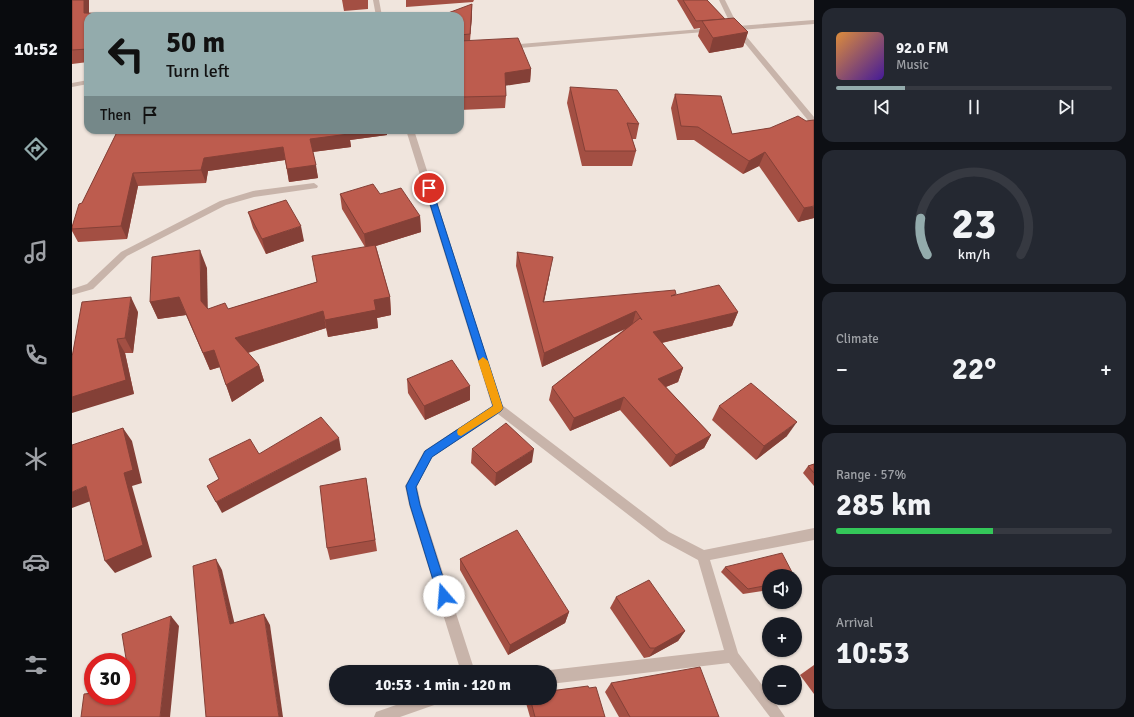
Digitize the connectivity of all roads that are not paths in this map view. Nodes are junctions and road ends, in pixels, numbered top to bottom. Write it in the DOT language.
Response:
graph roads {
  1 [pos="376,0"];
  2 [pos="722,0"];
  3 [pos="378,12"];
  4 [pos="814,22"];
  5 [pos="736,28"];
  6 [pos="498,47"];
  7 [pos="84,83"];
  8 [pos="72,85"];
  9 [pos="814,122"];
  10 [pos="411,134"];
  11 [pos="314,186"];
  12 [pos="72,292"];
  13 [pos="498,408"];
  14 [pos="814,534"];
  15 [pos="703,556"];
  16 [pos="732,656"];
  17 [pos="466,665"];
  18 [pos="557,675"];
  19 [pos="415,705"];
  20 [pos="381,717"];
  21 [pos="778,717"];
  1 -- 3 [label="street"];
  2 -- 5 [label="street"];
  4 -- 5 [label="street"];
  5 -- 6 [label="street"];
  5 -- 9 [label="street"];
  7 -- 8 [label="street"];
  10 -- 13 [label="street"];
  11 -- 12 [label="street"];
  13 -- 15 [label="street"];
  13 -- 17 [label="street"];
  14 -- 15 [label="street"];
  15 -- 16 [label="street"];
  16 -- 18 [label="street"];
  16 -- 21 [label="street"];
  19 -- 20 [label="street"];
}
